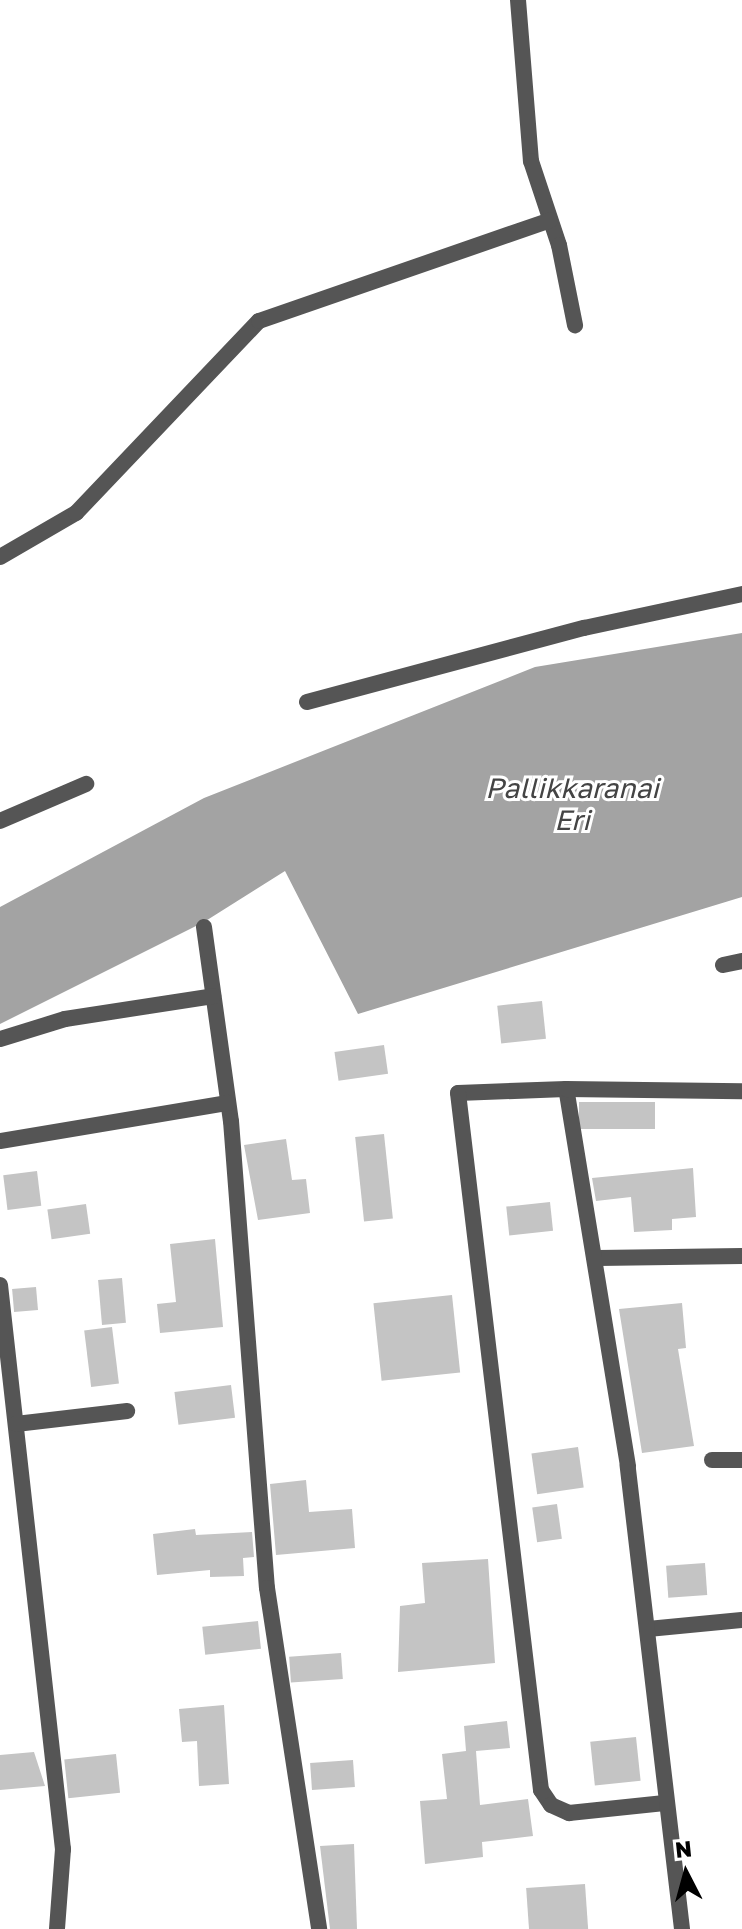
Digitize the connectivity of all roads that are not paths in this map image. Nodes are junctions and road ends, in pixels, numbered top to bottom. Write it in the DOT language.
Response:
graph roads {
  1 [pos="518,0"];
  2 [pos="550,220"];
  3 [pos="575,325"];
  4 [pos="0,557"];
  5 [pos="742,594"];
  6 [pos="307,702"];
  7 [pos="86,784"];
  8 [pos="0,821"];
  9 [pos="204,927"];
  10 [pos="742,961"];
  11 [pos="723,965"];
  12 [pos="213,996"];
  13 [pos="0,1039"];
  14 [pos="566,1089"];
  15 [pos="742,1091"];
  16 [pos="228,1103"];
  17 [pos="0,1141"];
  18 [pos="742,1256"];
  19 [pos="598,1258"];
  20 [pos="0,1285"];
  21 [pos="127,1411"];
  22 [pos="16,1424"];
  23 [pos="19,1450"];
  24 [pos="0,1452"];
  25 [pos="712,1460"];
  26 [pos="742,1460"];
  27 [pos="742,1620"];
  28 [pos="648,1629"];
  29 [pos="664,1803"];
  30 [pos="57,1929"];
  31 [pos="319,1929"];
  32 [pos="682,1929"];
  1 -- 2 [label="street"];
  2 -- 3 [label="street"];
  2 -- 4 [label="street"];
  5 -- 6 [label="street"];
  7 -- 8 [label="street"];
  9 -- 12 [label="street"];
  10 -- 11 [label="street"];
  12 -- 13 [label="street"];
  12 -- 16 [label="street"];
  14 -- 15 [label="street"];
  14 -- 19 [label="street"];
  14 -- 29 [label="street"];
  16 -- 17 [label="street"];
  16 -- 31 [label="street"];
  18 -- 19 [label="street"];
  19 -- 28 [label="street"];
  20 -- 22 [label="street"];
  21 -- 22 [label="street"];
  22 -- 23 [label="street"];
  23 -- 24 [label="street"];
  23 -- 30 [label="street"];
  25 -- 26 [label="street"];
  27 -- 28 [label="street"];
  28 -- 29 [label="street"];
  29 -- 32 [label="street"];
}
